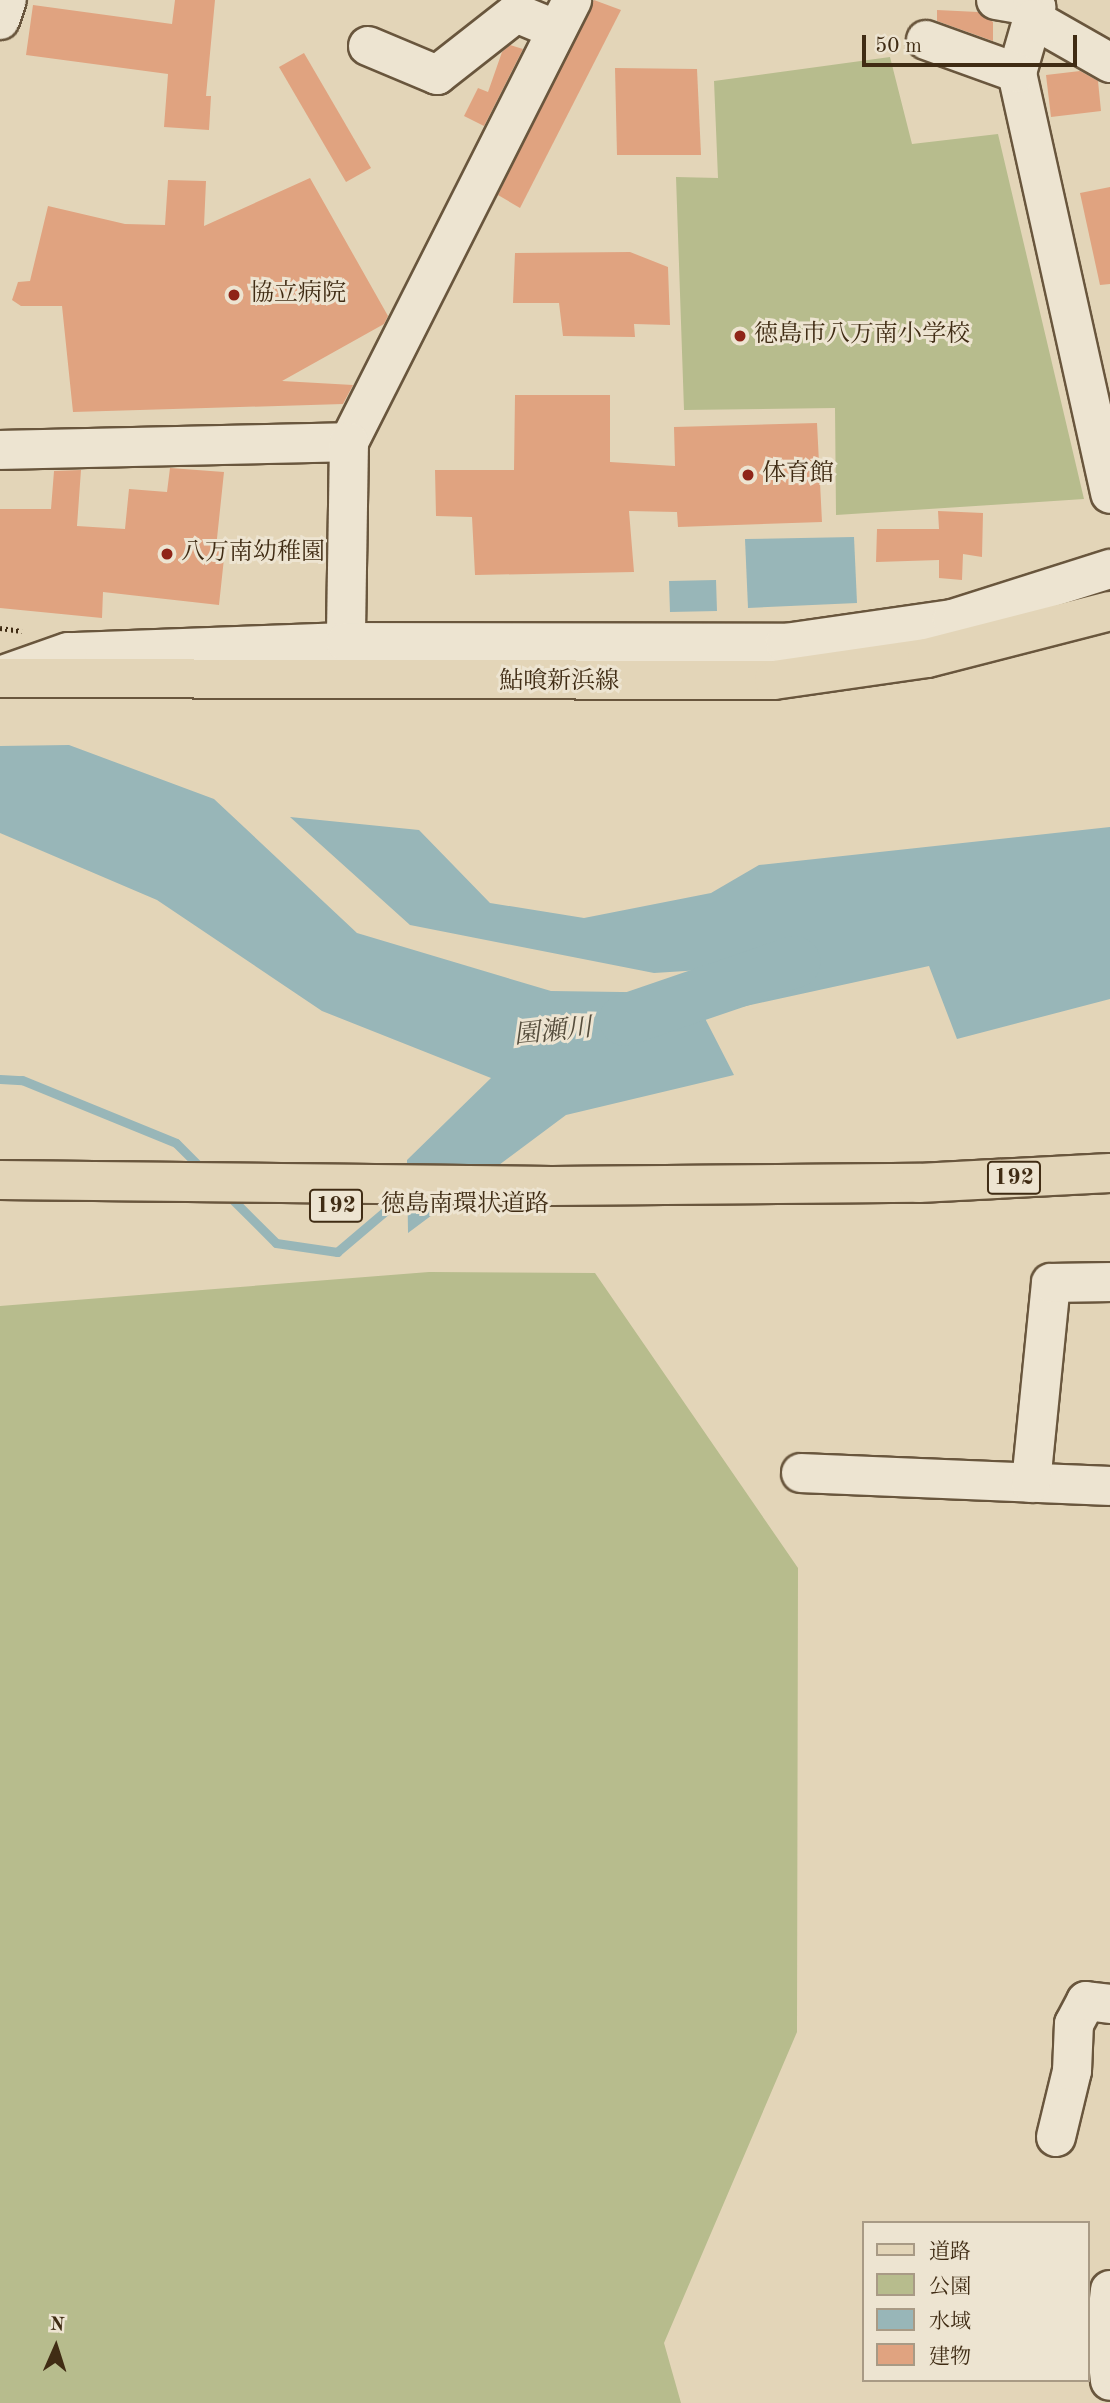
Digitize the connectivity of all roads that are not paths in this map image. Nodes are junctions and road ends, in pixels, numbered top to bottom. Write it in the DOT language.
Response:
graph roads {
  1 [pos="996,0"];
  2 [pos="1034,9"];
  3 [pos="564,15"];
  4 [pos="926,40"];
  5 [pos="368,46"];
  6 [pos="1110,63"];
  7 [pos="1017,73"];
  8 [pos="349,443"];
  9 [pos="0,450"];
  10 [pos="1110,494"];
  11 [pos="1110,569"];
  12 [pos="1110,611"];
  13 [pos="346,642"];
  14 [pos="0,677"];
  15 [pos="1110,1173"];
  16 [pos="0,1181"];
  17 [pos="925,1193"];
  18 [pos="118,1194"];
  19 [pos="1110,1199"];
  20 [pos="0,1205"];
  21 [pos="1110,1282"];
  22 [pos="801,1473"];
  23 [pos="1031,1483"];
  24 [pos="1110,1486"];
  25 [pos="1110,2004"];
  26 [pos="1056,2137"];
  27 [pos="1110,2290"];
  28 [pos="1110,2381"];
  1 -- 2 [label="street"];
  2 -- 6 [label="street"];
  2 -- 7 [label="street"];
  3 -- 5 [label="street"];
  3 -- 8 [label="street"];
  4 -- 7 [label="street"];
  7 -- 10 [label="street"];
  8 -- 9 [label="street"];
  8 -- 13 [label="street"];
  11 -- 13 [label="street"];
  12 -- 14 [label="main road, 鮎喰新浜線"];
  13 -- 14 [label="street"];
  15 -- 17 [label="main road, 192"];
  16 -- 18 [label="main road, 徳島南環状道路 / 192"];
  17 -- 18 [label="main road, 徳島南環状道路 / 192"];
  17 -- 19 [label="main road, 192"];
  18 -- 20 [label="main road, 徳島南環状道路 / 192"];
  21 -- 23 [label="street"];
  22 -- 23 [label="street"];
  23 -- 24 [label="street"];
  25 -- 26 [label="street"];
  27 -- 28 [label="street"];
}
